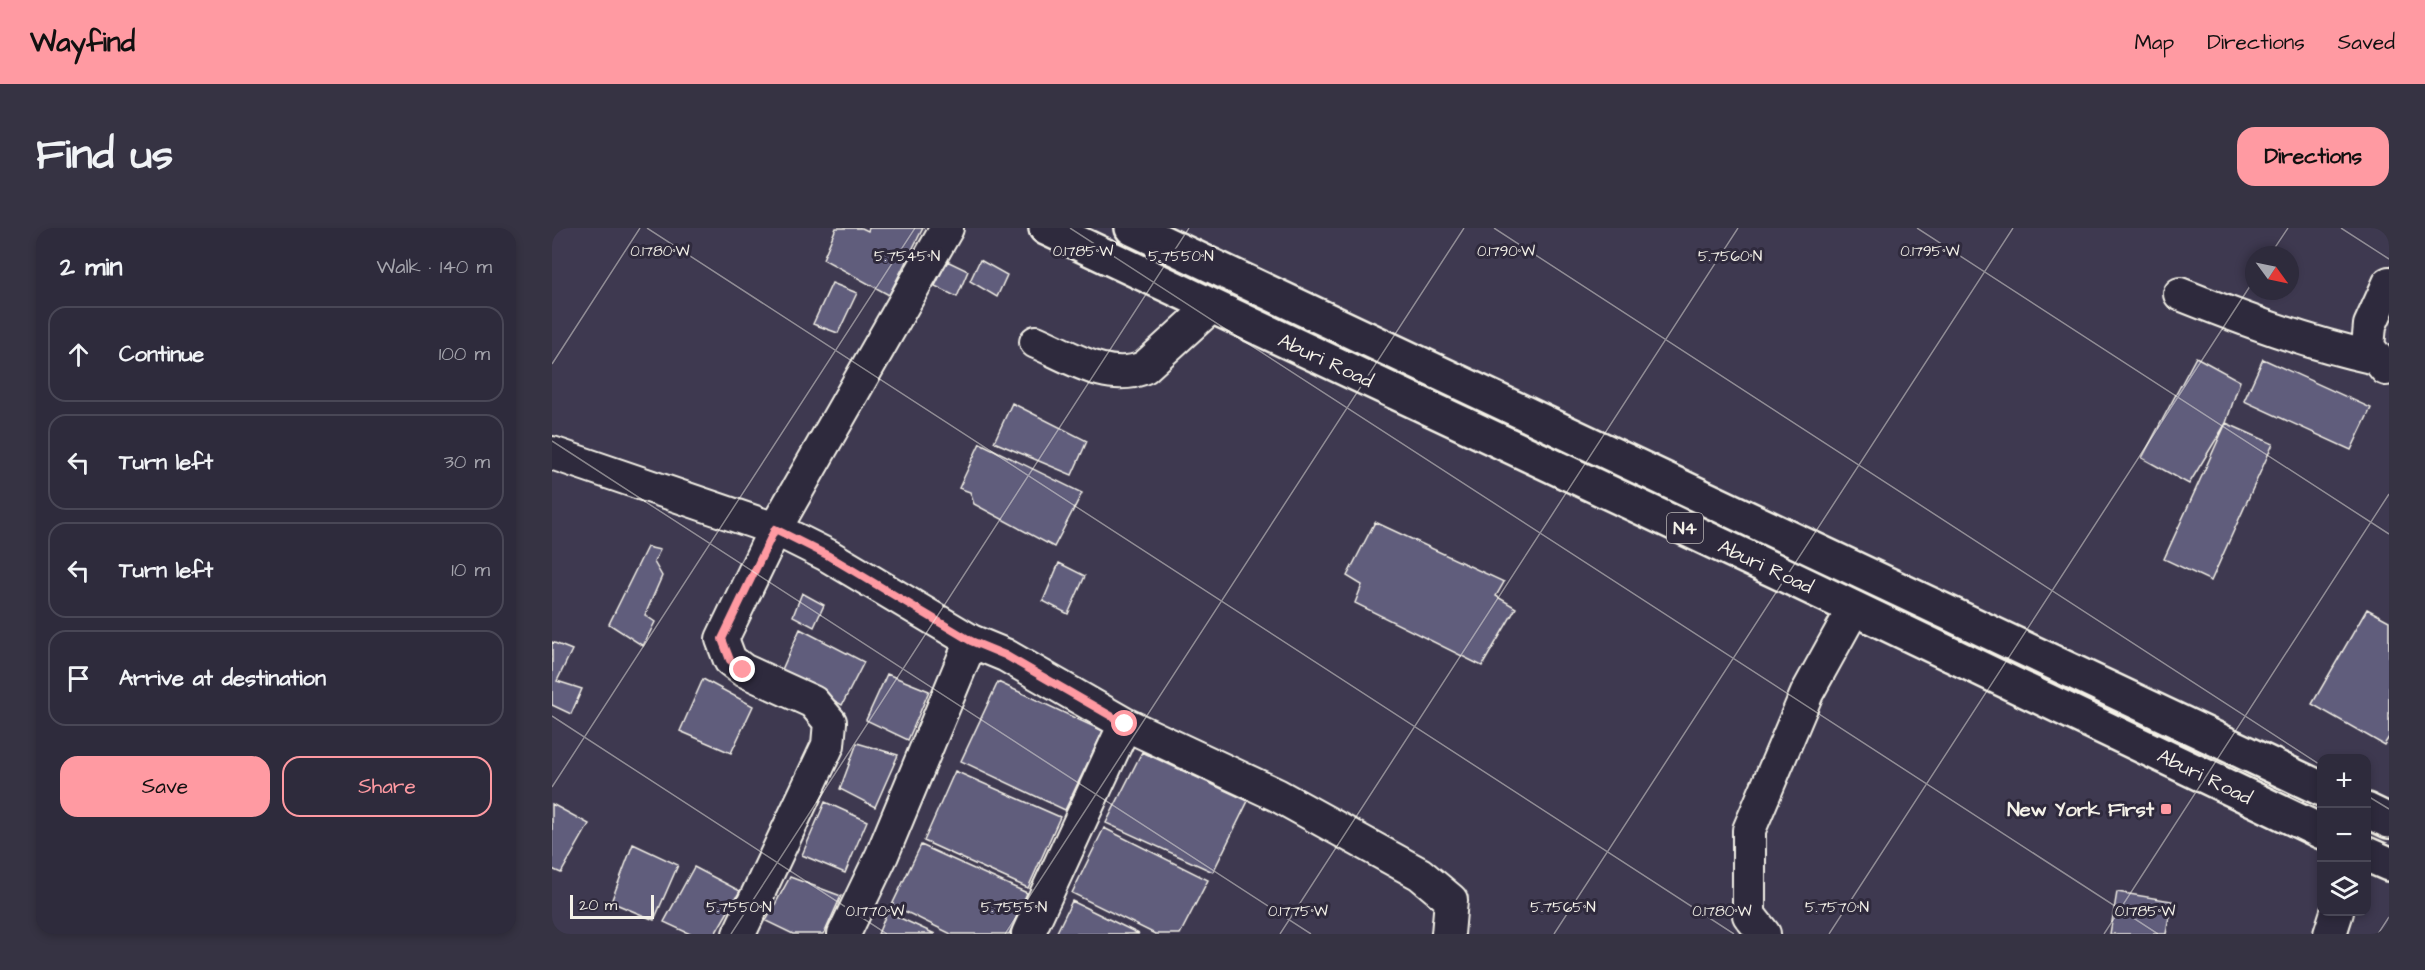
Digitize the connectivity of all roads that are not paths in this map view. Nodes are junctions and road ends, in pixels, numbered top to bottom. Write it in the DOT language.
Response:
graph roads {
  1 [pos="947,228"];
  2 [pos="1046,228"];
  3 [pos="1132,228"];
  4 [pos="2389,283"];
  5 [pos="2180,294"];
  6 [pos="1212,306"];
  7 [pos="1036,342"];
  8 [pos="2382,364"];
  9 [pos="552,453"];
  10 [pos="775,529"];
  11 [pos="1854,608"];
  12 [pos="971,641"];
  13 [pos="1125,724"];
  14 [pos="2317,787"];
  15 [pos="2371,812"];
  16 [pos="2389,821"];
  17 [pos="2317,830"];
  18 [pos="2371,856"];
  19 [pos="2389,864"];
  20 [pos="2336,916"];
  21 [pos="739,934"];
  22 [pos="844,934"];
  23 [pos="1028,934"];
  24 [pos="1448,934"];
  25 [pos="1764,934"];
  26 [pos="2330,934"];
  1 -- 10 [label="street"];
  2 -- 6 [label="highway, Aburi Road / N4"];
  3 -- 14 [label="highway, Aburi Road / N4"];
  4 -- 8 [label="street"];
  5 -- 8 [label="street"];
  6 -- 7 [label="street"];
  6 -- 11 [label="highway, Aburi Road / N4"];
  9 -- 10 [label="street"];
  10 -- 12 [label="street"];
  10 -- 21 [label="street"];
  11 -- 17 [label="highway, Aburi Road / N4"];
  11 -- 25 [label="street"];
  12 -- 13 [label="street"];
  12 -- 22 [label="street"];
  13 -- 23 [label="street"];
  13 -- 24 [label="street"];
  15 -- 16 [label="highway"];
  18 -- 19 [label="highway"];
  20 -- 26 [label="street"];
}
